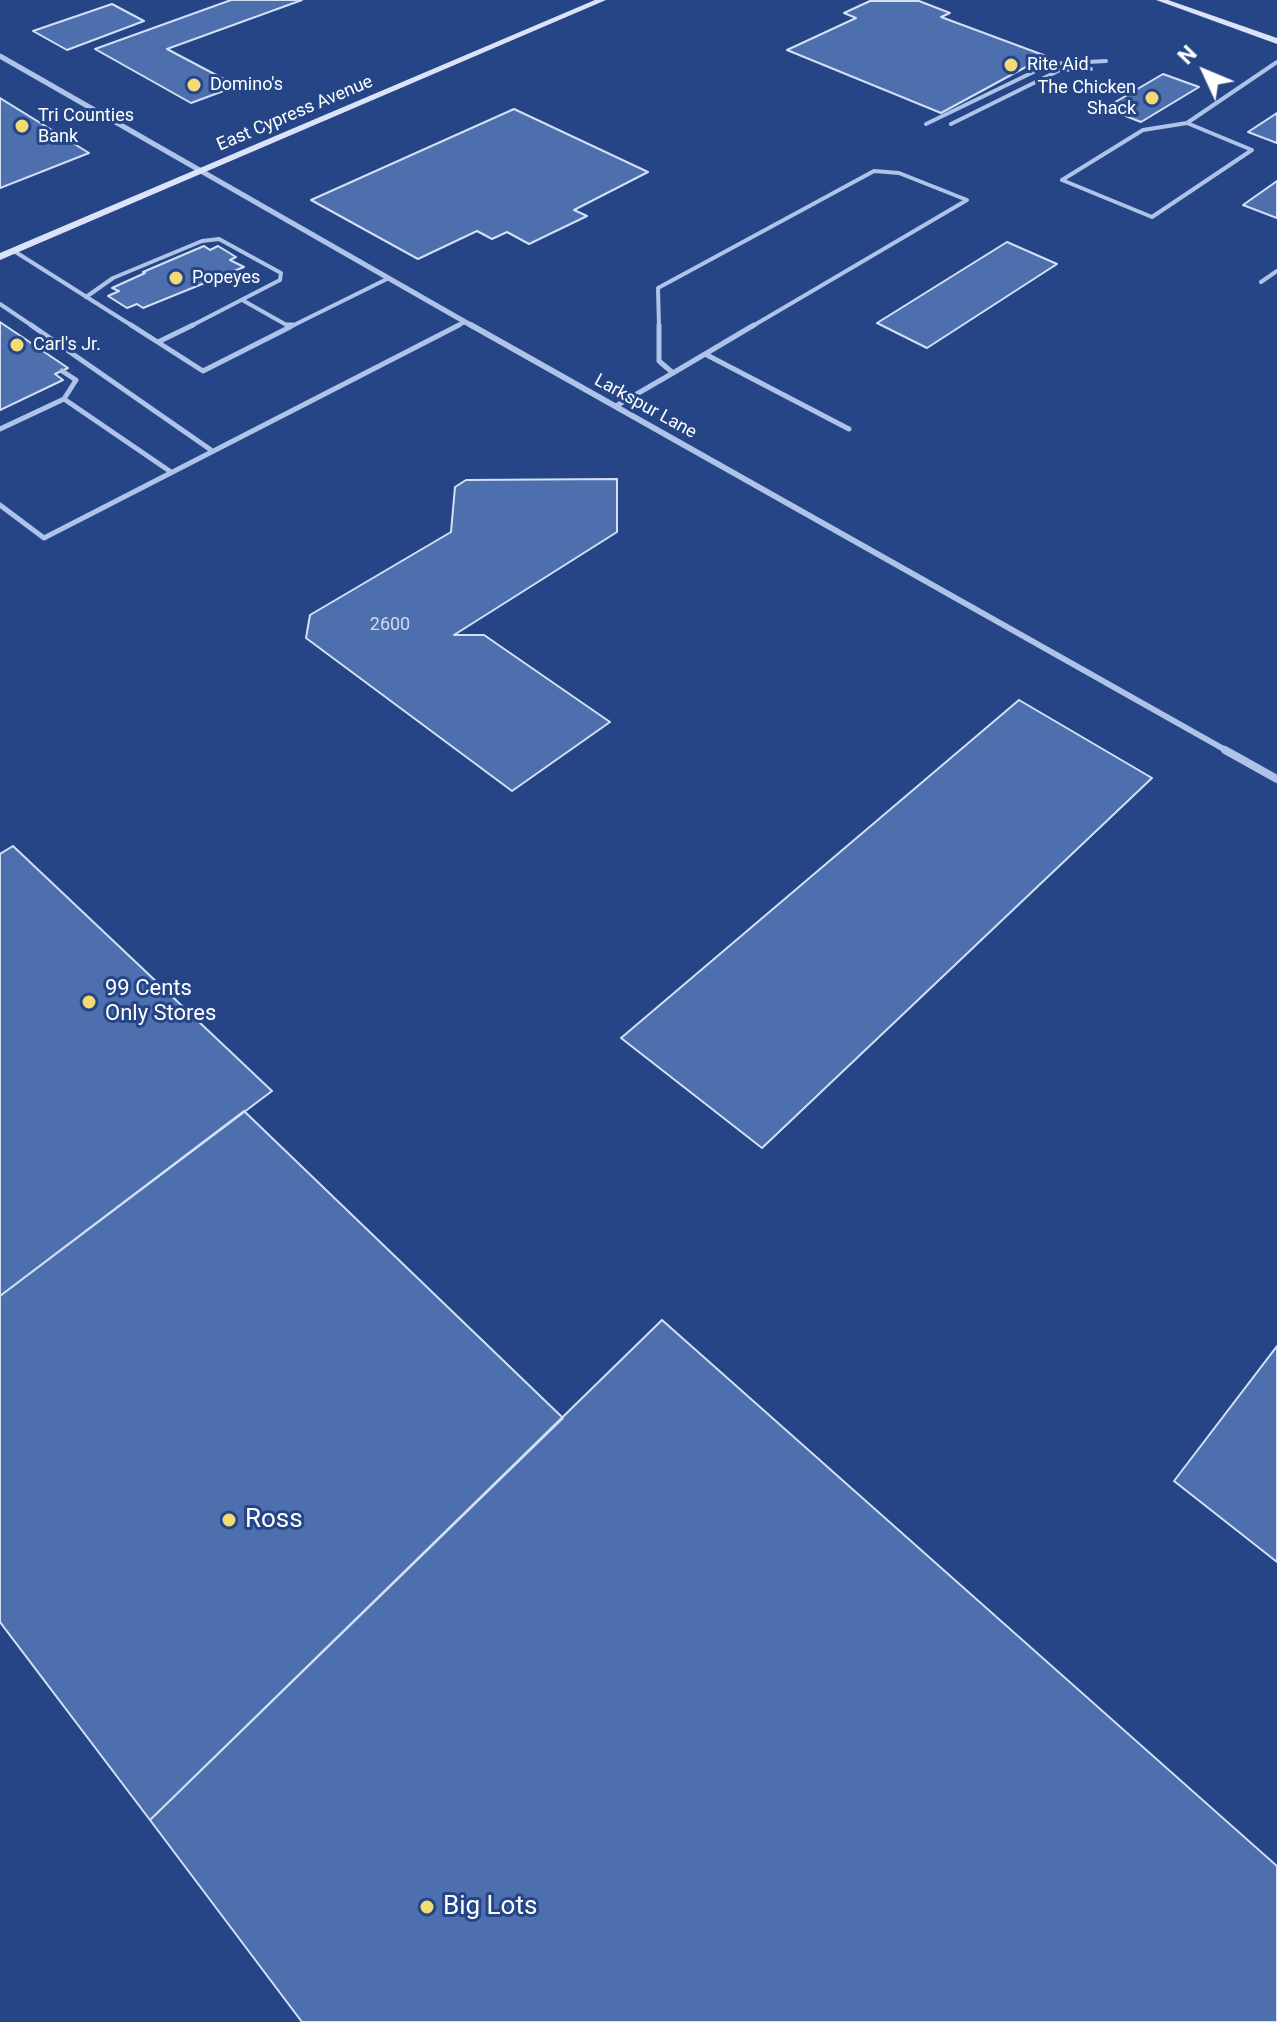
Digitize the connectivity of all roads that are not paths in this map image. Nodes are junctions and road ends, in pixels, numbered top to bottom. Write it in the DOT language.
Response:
graph roads {
  1 [pos="602,0"];
  2 [pos="1160,0"];
  3 [pos="1275,39"];
  4 [pos="0,56"];
  5 [pos="1106,61"];
  6 [pos="1277,62"];
  7 [pos="1091,69"];
  8 [pos="1187,123"];
  9 [pos="926,124"];
  10 [pos="951,124"];
  11 [pos="198,172"];
  12 [pos="14,251"];
  13 [pos="0,257"];
  14 [pos="1277,271"];
  15 [pos="389,278"];
  16 [pos="1261,282"];
  17 [pos="86,297"];
  18 [pos="244,301"];
  19 [pos="0,304"];
  20 [pos="465,322"];
  21 [pos="290,327"];
  22 [pos="158,342"];
  23 [pos="705,354"];
  24 [pos="62,371"];
  25 [pos="673,373"];
  26 [pos="64,399"];
  27 [pos="616,406"];
  28 [pos="0,429"];
  29 [pos="849,429"];
  30 [pos="211,450"];
  31 [pos="171,472"];
  32 [pos="0,505"];
  33 [pos="1277,779"];
  1 -- 11 [label="main road, East Cypress Avenue"];
  2 -- 3 [label="main road"];
  4 -- 11 [label="street, Larkspur Lane"];
  5 -- 9 [label="lane"];
  6 -- 8 [label="lane"];
  7 -- 10 [label="lane"];
  8 -- 8 [label="lane"];
  11 -- 12 [label="main road, East Cypress Avenue"];
  11 -- 15 [label="street, Larkspur Lane"];
  12 -- 13 [label="main road, East Cypress Avenue"];
  12 -- 17 [label="lane"];
  14 -- 16 [label="lane"];
  15 -- 20 [label="street, Larkspur Lane"];
  15 -- 21 [label="lane"];
  17 -- 18 [label="lane"];
  17 -- 22 [label="lane"];
  18 -- 21 [label="lane"];
  18 -- 22 [label="lane"];
  19 -- 30 [label="lane"];
  20 -- 27 [label="street, Larkspur Lane"];
  20 -- 30 [label="lane"];
  21 -- 22 [label="lane"];
  23 -- 25 [label="lane"];
  23 -- 25 [label="lane"];
  23 -- 29 [label="lane"];
  24 -- 26 [label="lane"];
  25 -- 27 [label="lane"];
  26 -- 28 [label="lane"];
  26 -- 31 [label="lane"];
  27 -- 33 [label="street, Larkspur Lane"];
  30 -- 31 [label="lane"];
  31 -- 32 [label="lane"];
}
